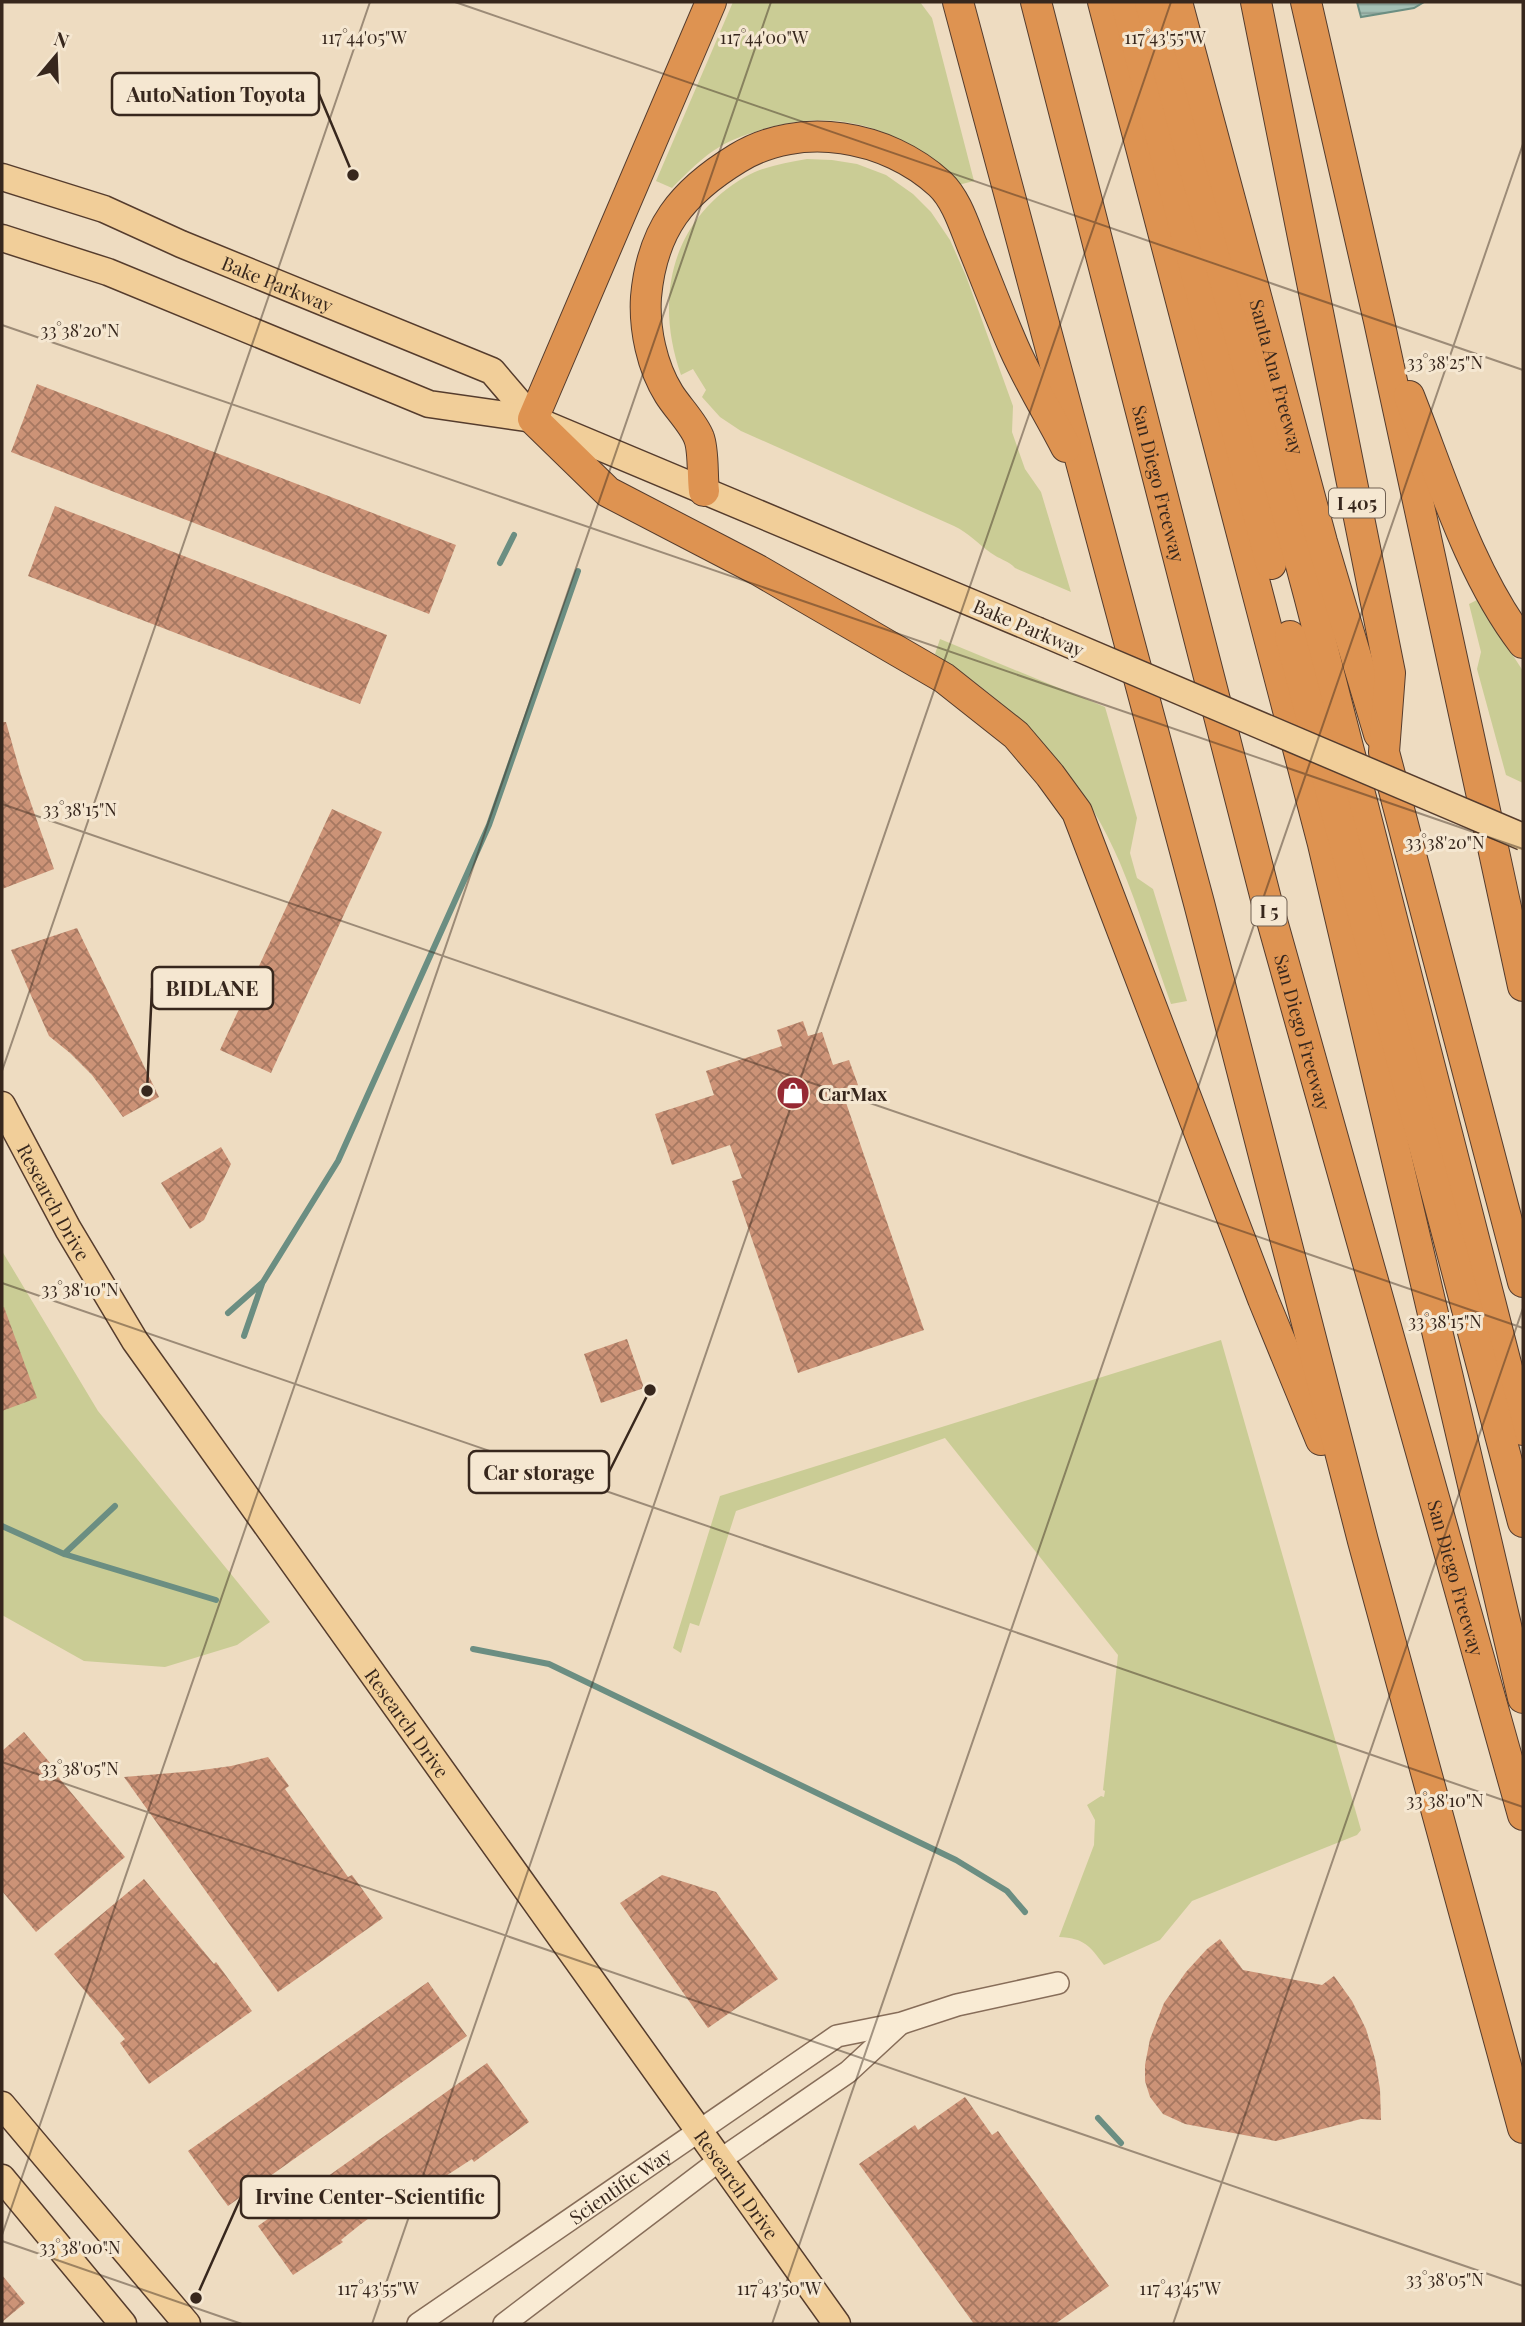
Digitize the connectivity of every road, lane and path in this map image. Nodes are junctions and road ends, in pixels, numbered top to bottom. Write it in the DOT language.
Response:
graph roads {
  1 [pos="711,2"];
  2 [pos="958,2"];
  3 [pos="1036,2"];
  4 [pos="1103,2"];
  5 [pos="1126,2"];
  6 [pos="1150,2"];
  7 [pos="1177,2"];
  8 [pos="1256,2"];
  9 [pos="1306,2"];
  10 [pos="2,177"];
  11 [pos="2,238"];
  12 [pos="1379,321"];
  13 [pos="1209,368"];
  14 [pos="533,419"];
  15 [pos="704,491"];
  16 [pos="1091,494"];
  17 [pos="1523,643"];
  18 [pos="1384,752"];
  19 [pos="1523,837"];
  20 [pos="1523,986"];
  21 [pos="2,1105"];
  22 [pos="1523,1282"];
  23 [pos="1523,1430"];
  24 [pos="1523,1522"];
  25 [pos="1363,1541"];
  26 [pos="1523,1698"];
  27 [pos="1523,1815"];
  28 [pos="1058,1983"];
  29 [pos="902,2022"];
  30 [pos="2,2105"];
  31 [pos="1523,2128"];
  32 [pos="699,2131"];
  33 [pos="720,2160"];
  34 [pos="2,2178"];
  35 [pos="123,2324"];
  36 [pos="187,2324"];
  37 [pos="418,2324"];
  38 [pos="504,2324"];
  39 [pos="837,2324"];
  1 -- 14 [label="highway"];
  2 -- 16 [label="highway"];
  3 -- 27 [label="highway, San Diego Freeway / I 5"];
  4 -- 13 [label="highway"];
  5 -- 13 [label="highway"];
  6 -- 23 [label="highway"];
  7 -- 18 [label="highway, Santa Ana Freeway"];
  8 -- 18 [label="highway, I 405"];
  9 -- 12 [label="highway"];
  10 -- 14 [label="main road, Bake Parkway"];
  11 -- 14 [label="main road, Bake Parkway"];
  12 -- 17 [label="highway"];
  12 -- 20 [label="highway"];
  13 -- 24 [label="highway"];
  13 -- 26 [label="highway"];
  14 -- 15 [label="main road, Bake Parkway"];
  14 -- 25 [label="highway"];
  15 -- 16 [label="highway"];
  15 -- 19 [label="main road, Bake Parkway, bridge"];
  16 -- 25 [label="highway"];
  18 -- 22 [label="highway"];
  21 -- 32 [label="main road, Research Drive"];
  25 -- 31 [label="highway"];
  28 -- 29 [label="street, Scientific Way"];
  29 -- 32 [label="street, Scientific Way"];
  29 -- 33 [label="street, Scientific Way"];
  30 -- 36 [label="main road"];
  32 -- 33 [label="main road, Research Drive"];
  32 -- 37 [label="street, Scientific Way"];
  33 -- 38 [label="street, Scientific Way"];
  33 -- 39 [label="main road, Research Drive"];
  34 -- 35 [label="main road"];
}
